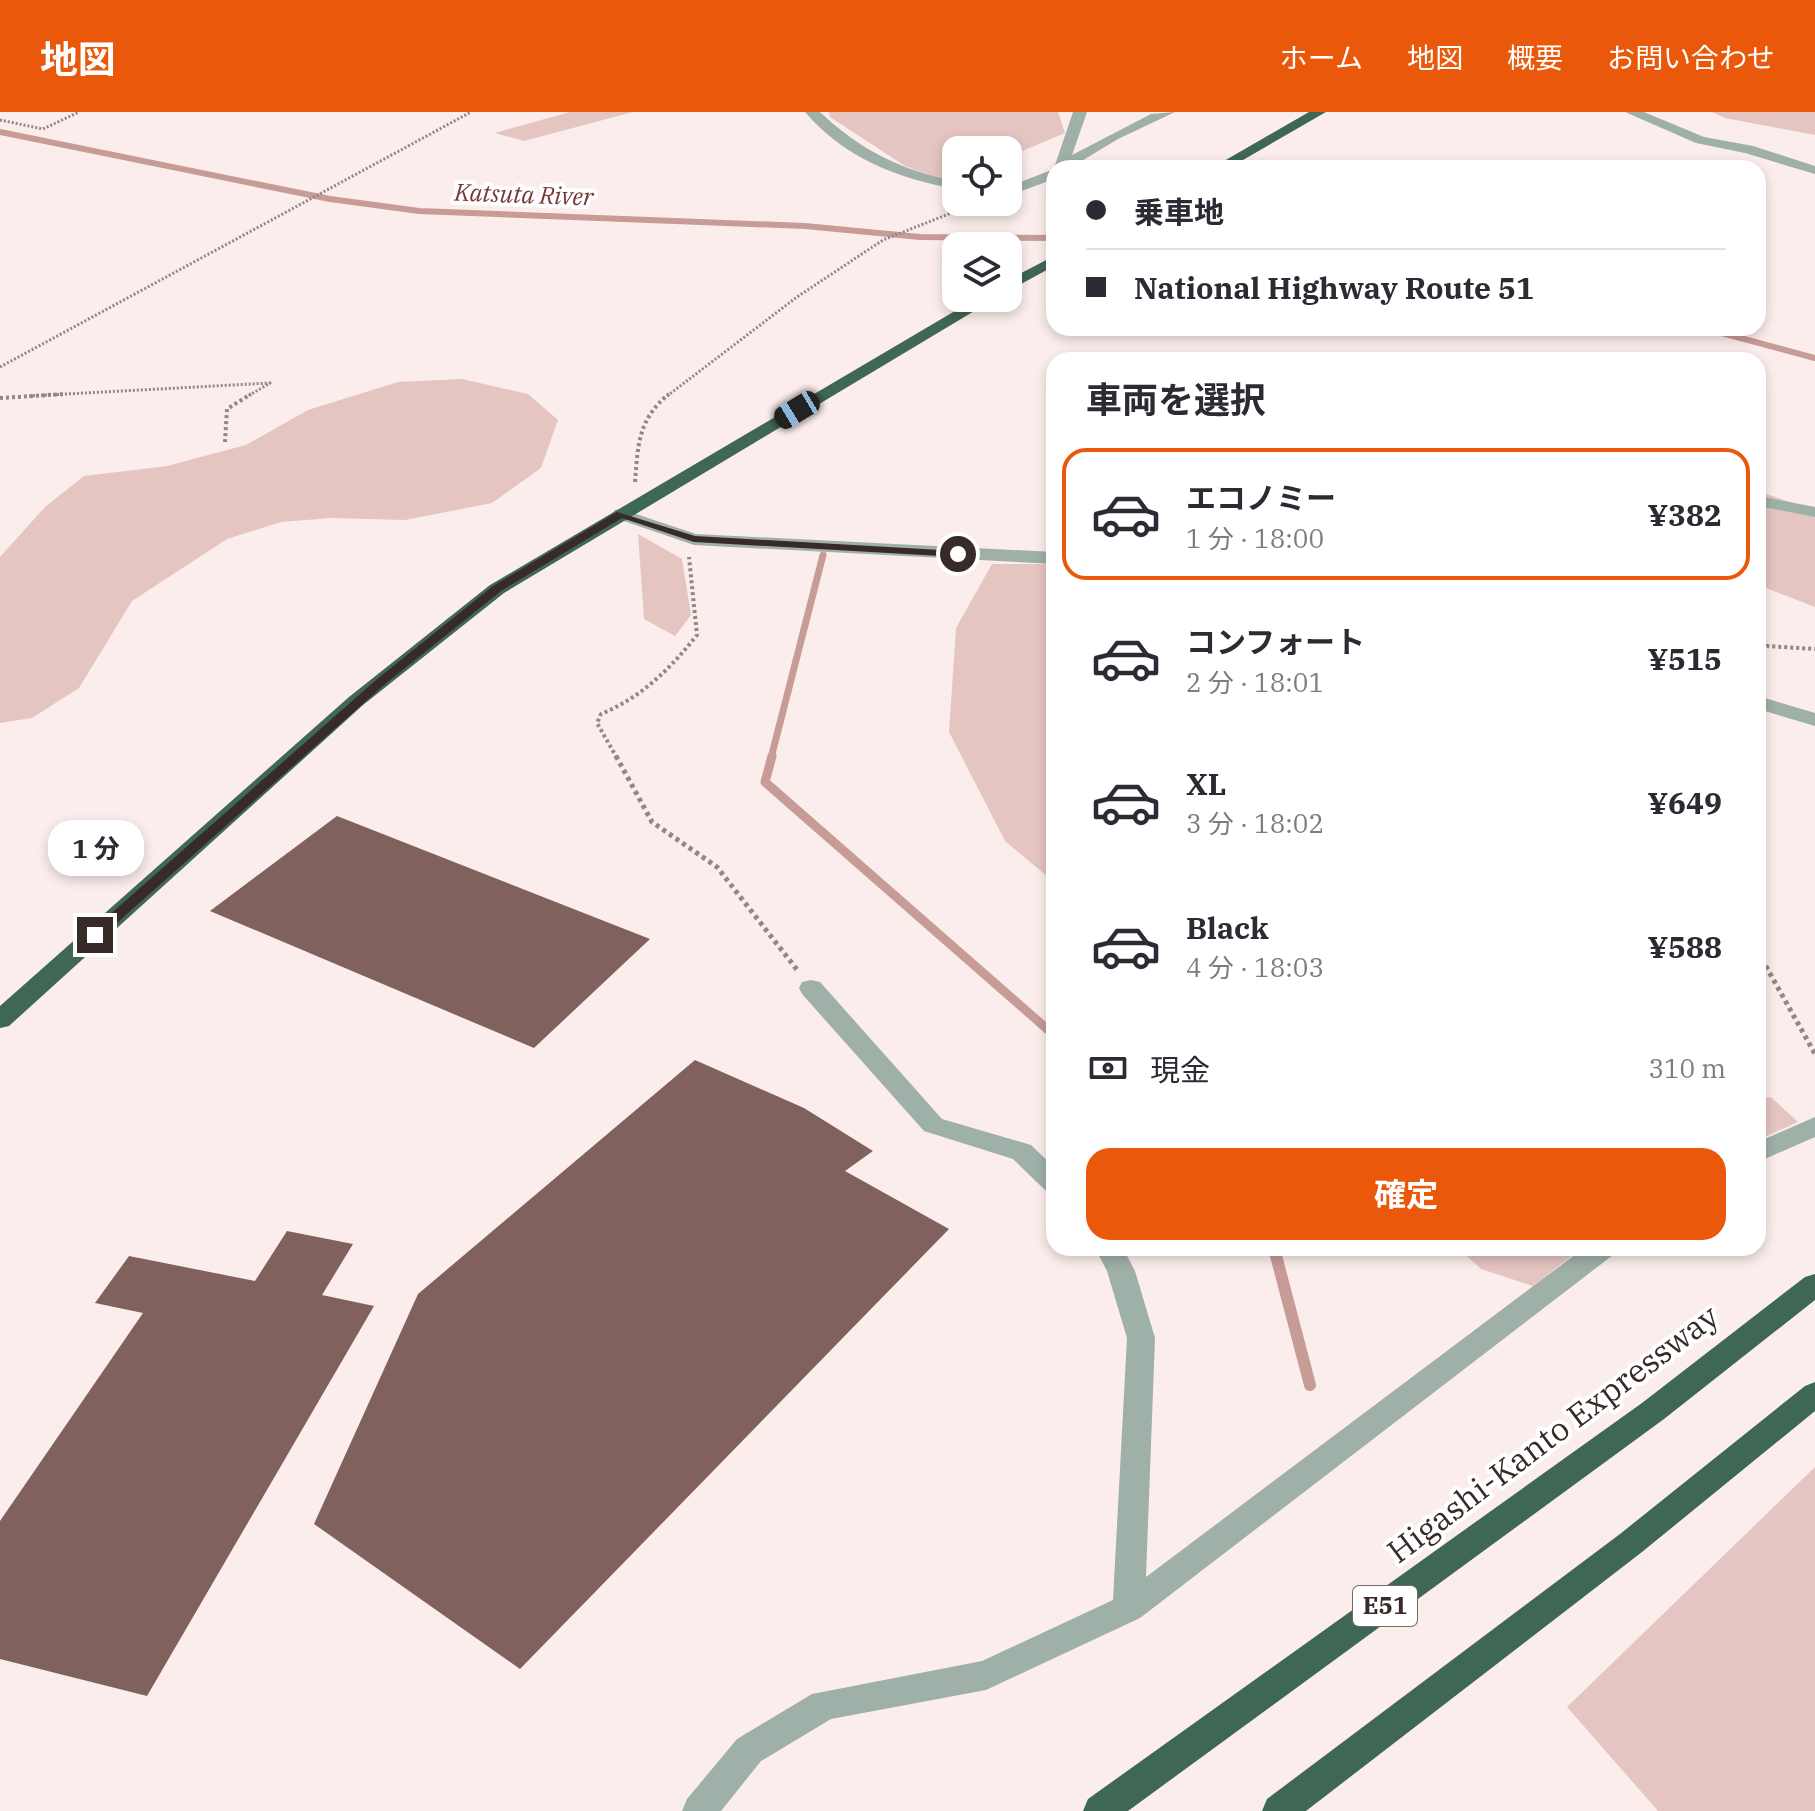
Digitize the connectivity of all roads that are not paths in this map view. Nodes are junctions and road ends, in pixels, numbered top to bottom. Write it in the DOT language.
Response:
graph roads {
  1 [pos="812,112"];
  2 [pos="1080,112"];
  3 [pos="1168,112"];
  4 [pos="1319,112"];
  5 [pos="1632,112"];
  6 [pos="1064,160"];
  7 [pos="1075,160"];
  8 [pos="1233,160"];
  9 [pos="1815,170"];
  10 [pos="1046,178"];
  11 [pos="942,183"];
  12 [pos="1022,188"];
  13 [pos="1046,265"];
  14 [pos="1022,278"];
  15 [pos="964,312"];
  16 [pos="1766,503"];
  17 [pos="627,511"];
  18 [pos="1815,512"];
  19 [pos="1046,558"];
  20 [pos="1766,705"];
  21 [pos="1815,720"];
  22 [pos="811,988"];
  23 [pos="0,1020"];
  24 [pos="1815,1126"];
  25 [pos="1766,1149"];
  26 [pos="1046,1175"];
  27 [pos="1113,1256"];
  28 [pos="1593,1256"];
  29 [pos="1815,1285"];
  30 [pos="1815,1394"];
  31 [pos="1129,1608"];
  32 [pos="1108,1806"];
  33 [pos="699,1811"];
  34 [pos="1279,1811"];
  1 -- 11 [label="street"];
  2 -- 6 [label="street"];
  3 -- 7 [label="street"];
  4 -- 8 [label="highway"];
  5 -- 9 [label="street"];
  10 -- 12 [label="street"];
  13 -- 14 [label="highway"];
  15 -- 17 [label="highway"];
  16 -- 18 [label="street"];
  17 -- 19 [label="street"];
  17 -- 23 [label="highway"];
  20 -- 21 [label="street"];
  22 -- 26 [label="street"];
  24 -- 25 [label="street"];
  27 -- 31 [label="street"];
  28 -- 31 [label="street"];
  29 -- 32 [label="highway, Higashi-Kanto Expressway / E51"];
  30 -- 34 [label="highway"];
  31 -- 33 [label="street"];
}
